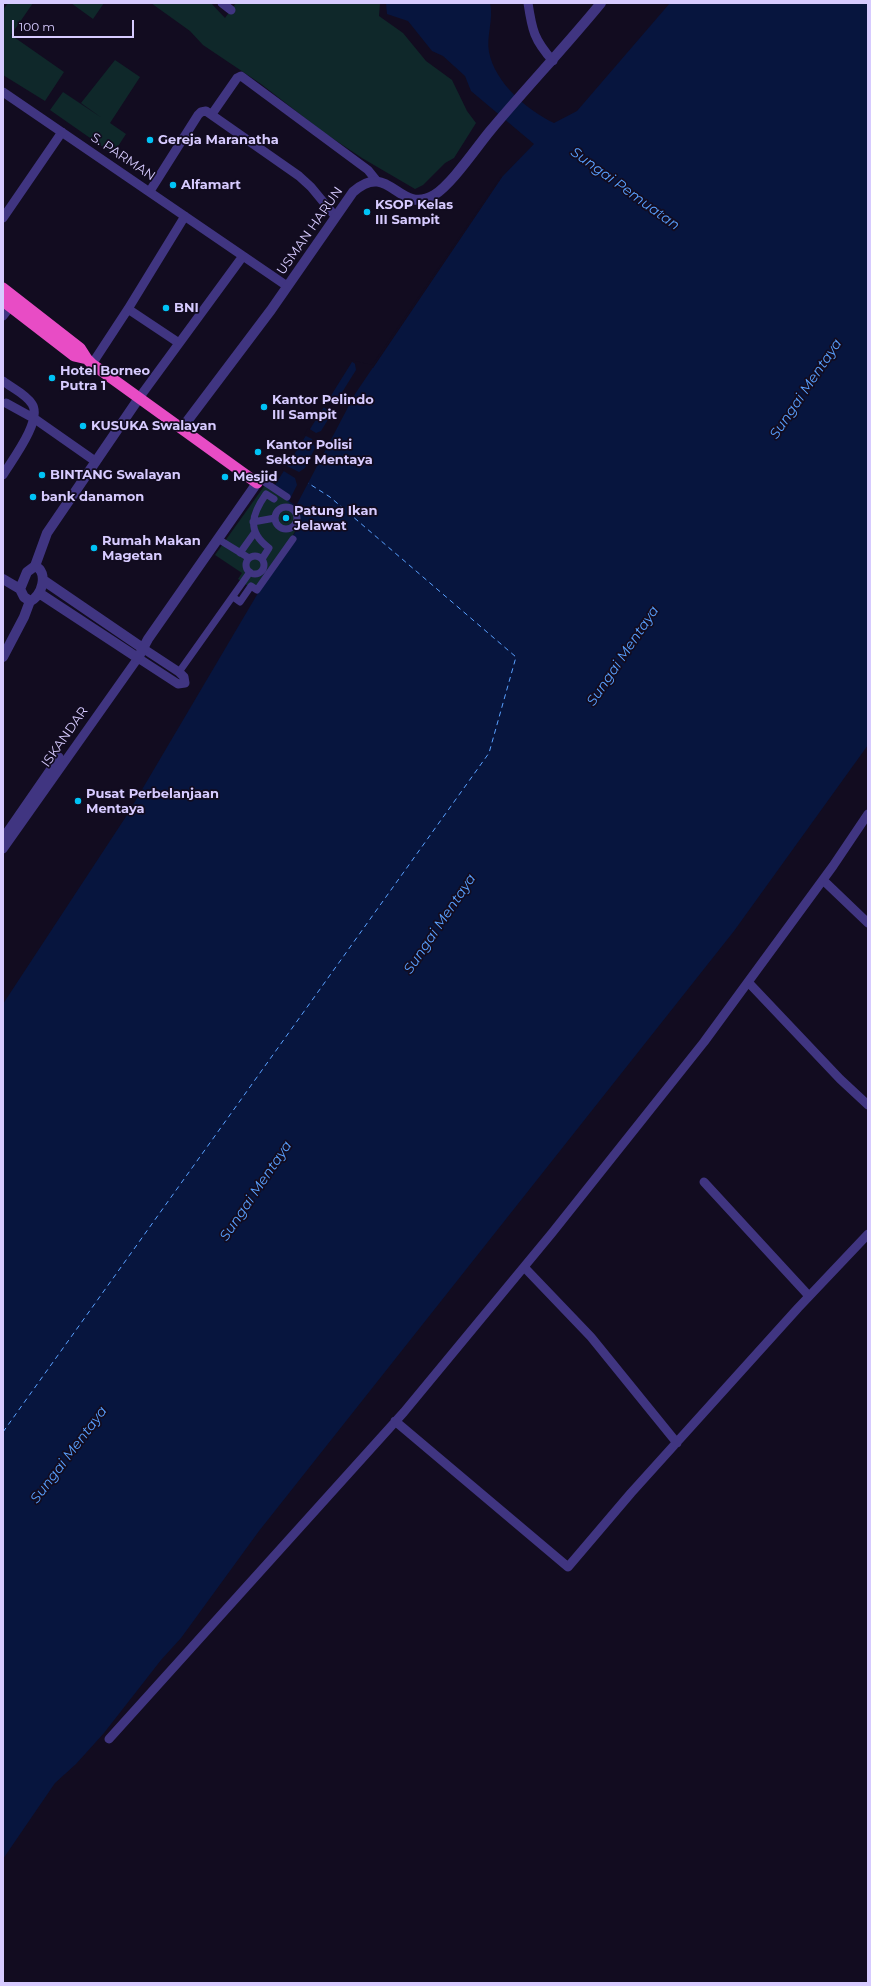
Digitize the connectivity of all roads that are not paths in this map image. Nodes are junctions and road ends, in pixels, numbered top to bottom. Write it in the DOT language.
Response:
graph roads {
  1 [pos="222,3"];
  2 [pos="528,3"];
  3 [pos="601,3"];
  4 [pos="231,10"];
  5 [pos="553,61"];
  6 [pos="3,92"];
  7 [pos="212,114"];
  8 [pos="62,132"];
  9 [pos="376,180"];
  10 [pos="150,191"];
  11 [pos="185,216"];
  12 [pos="335,216"];
  13 [pos="3,218"];
  14 [pos="243,256"];
  15 [pos="288,286"];
  16 [pos="3,288"];
  17 [pos="5,308"];
  18 [pos="128,309"];
  19 [pos="179,343"];
  20 [pos="89,361"];
  21 [pos="3,381"];
  22 [pos="139,398"];
  23 [pos="6,403"];
  24 [pos="35,419"];
  25 [pos="182,428"];
  26 [pos="95,460"];
  27 [pos="3,475"];
  28 [pos="259,481"];
  29 [pos="287,497"];
  30 [pos="274,499"];
  31 [pos="275,518"];
  32 [pos="253,522"];
  33 [pos="255,532"];
  34 [pos="218,539"];
  35 [pos="293,539"];
  36 [pos="240,553"];
  37 [pos="249,558"];
  38 [pos="262,559"];
  39 [pos="35,566"];
  40 [pos="250,572"];
  41 [pos="3,579"];
  42 [pos="43,580"];
  43 [pos="20,589"];
  44 [pos="39,593"];
  45 [pos="233,597"];
  46 [pos="30,601"];
  47 [pos="141,648"];
  48 [pos="135,656"];
  49 [pos="3,657"];
  50 [pos="179,672"];
  51 [pos="868,814"];
  52 [pos="3,838"];
  53 [pos="3,849"];
  54 [pos="823,880"];
  55 [pos="868,923"];
  56 [pos="748,982"];
  57 [pos="868,1105"];
  58 [pos="704,1182"];
  59 [pos="868,1234"];
  60 [pos="524,1267"];
  61 [pos="809,1296"];
  62 [pos="396,1421"];
  63 [pos="677,1443"];
  64 [pos="109,1740"];
  1 -- 4 [label="street"];
  2 -- 5 [label="street"];
  3 -- 5 [label="street"];
  5 -- 9 [label="street"];
  6 -- 8 [label="street, S. PARMAN"];
  7 -- 9 [label="street"];
  7 -- 10 [label="street"];
  7 -- 12 [label="street"];
  8 -- 10 [label="street, S. PARMAN"];
  8 -- 13 [label="street"];
  9 -- 12 [label="street, USMAN HARUN"];
  10 -- 11 [label="street, S. PARMAN"];
  11 -- 14 [label="street, S. PARMAN"];
  11 -- 18 [label="street"];
  12 -- 15 [label="street, USMAN HARUN"];
  14 -- 15 [label="street, S. PARMAN"];
  14 -- 19 [label="street"];
  15 -- 25 [label="street, USMAN HARUN"];
  16 -- 20 [label="highway"];
  17 -- 20 [label="highway"];
  18 -- 19 [label="street"];
  18 -- 20 [label="street"];
  19 -- 22 [label="street"];
  20 -- 22 [label="highway"];
  21 -- 24 [label="street"];
  22 -- 25 [label="highway"];
  22 -- 26 [label="street"];
  23 -- 24 [label="street"];
  24 -- 26 [label="street"];
  24 -- 27 [label="street"];
  25 -- 28 [label="highway"];
  26 -- 39 [label="street"];
  28 -- 29 [label="street"];
  28 -- 34 [label="street, ISKANDAR"];
  30 -- 32 [label="street"];
  31 -- 32 [label="street"];
  32 -- 33 [label="street"];
  33 -- 36 [label="street"];
  33 -- 38 [label="street"];
  34 -- 36 [label="street"];
  34 -- 47 [label="street, ISKANDAR"];
  35 -- 45 [label="street"];
  36 -- 37 [label="street"];
  37 -- 38 [label="street"];
  37 -- 40 [label="street"];
  38 -- 40 [label="street"];
  39 -- 42 [label="street"];
  39 -- 43 [label="street"];
  40 -- 45 [label="street"];
  41 -- 43 [label="street"];
  42 -- 44 [label="street"];
  42 -- 47 [label="street"];
  43 -- 46 [label="street"];
  44 -- 46 [label="street"];
  44 -- 48 [label="street"];
  45 -- 50 [label="street"];
  46 -- 49 [label="street"];
  47 -- 48 [label="street, ISKANDAR"];
  47 -- 50 [label="street"];
  48 -- 50 [label="street"];
  48 -- 52 [label="street, ISKANDAR"];
  48 -- 53 [label="street, ISKANDAR"];
  51 -- 54 [label="street"];
  54 -- 55 [label="street"];
  54 -- 56 [label="street"];
  56 -- 57 [label="street"];
  56 -- 60 [label="street"];
  58 -- 61 [label="street"];
  59 -- 61 [label="street"];
  60 -- 62 [label="street"];
  60 -- 63 [label="street"];
  61 -- 63 [label="street"];
  62 -- 63 [label="street"];
  62 -- 64 [label="street"];
}
